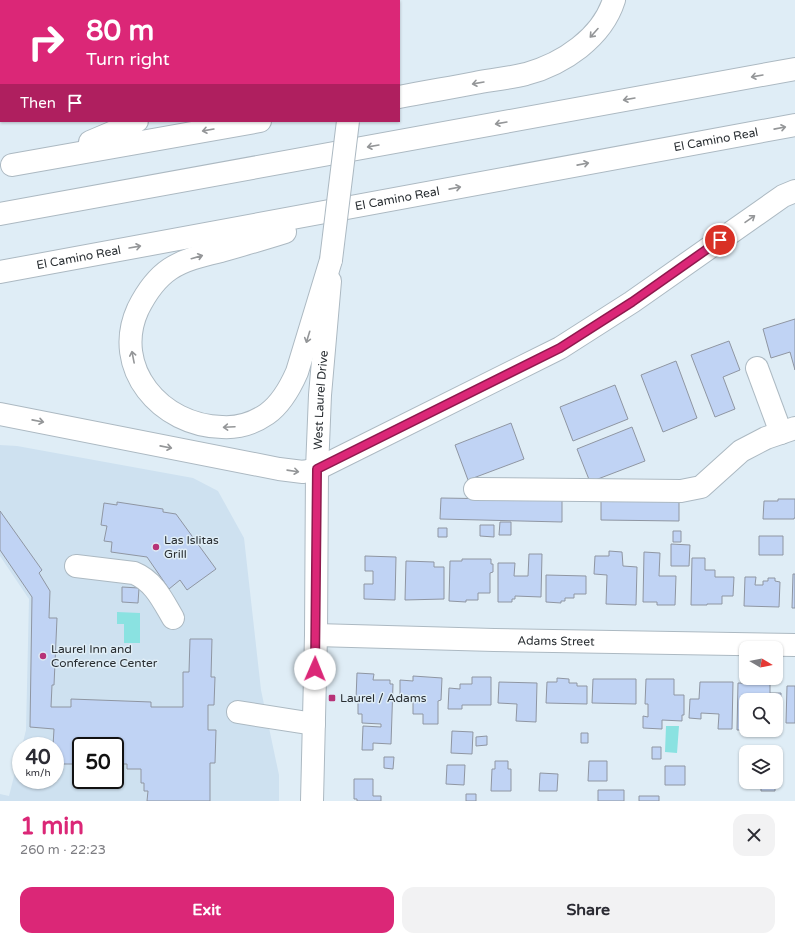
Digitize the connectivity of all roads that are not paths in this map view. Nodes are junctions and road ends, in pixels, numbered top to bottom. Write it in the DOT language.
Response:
graph roads {
  1 [pos="614,0"];
  2 [pos="795,68"];
  3 [pos="400,97"];
  4 [pos="135,122"];
  5 [pos="254,122"];
  6 [pos="348,122"];
  7 [pos="795,125"];
  8 [pos="6,166"];
  9 [pos="795,191"];
  10 [pos="387,201"];
  11 [pos="0,214"];
  12 [pos="332,260"];
  13 [pos="0,272"];
  14 [pos="758,368"];
  15 [pos="0,414"];
  16 [pos="788,430"];
  17 [pos="317,469"];
  18 [pos="475,489"];
  19 [pos="76,566"];
  20 [pos="174,618"];
  21 [pos="316,635"];
  22 [pos="795,645"];
  23 [pos="238,712"];
  24 [pos="314,724"];
  25 [pos="312,801"];
  1 -- 3 [label="main road, one-way"];
  2 -- 11 [label="main road, one-way"];
  4 -- 8 [label="main road"];
  5 -- 8 [label="main road, one-way"];
  6 -- 12 [label="main road, West Laurel Drive, bridge"];
  10 -- 7 [label="main road, El Camino Real, one-way"];
  17 -- 9 [label="main road, one-way"];
  12 -- 10 [label="main road, one-way"];
  13 -- 10 [label="main road, El Camino Real, one-way"];
  12 -- 17 [label="main road, West Laurel Drive"];
  14 -- 16 [label="main road"];
  15 -- 17 [label="main road, one-way"];
  16 -- 18 [label="main road"];
  17 -- 21 [label="main road, West Laurel Drive"];
  19 -- 20 [label="main road"];
  21 -- 22 [label="main road, Adams Street"];
  21 -- 24 [label="main road, West Laurel Drive"];
  23 -- 24 [label="main road"];
  24 -- 25 [label="main road, West Laurel Drive"];
}
